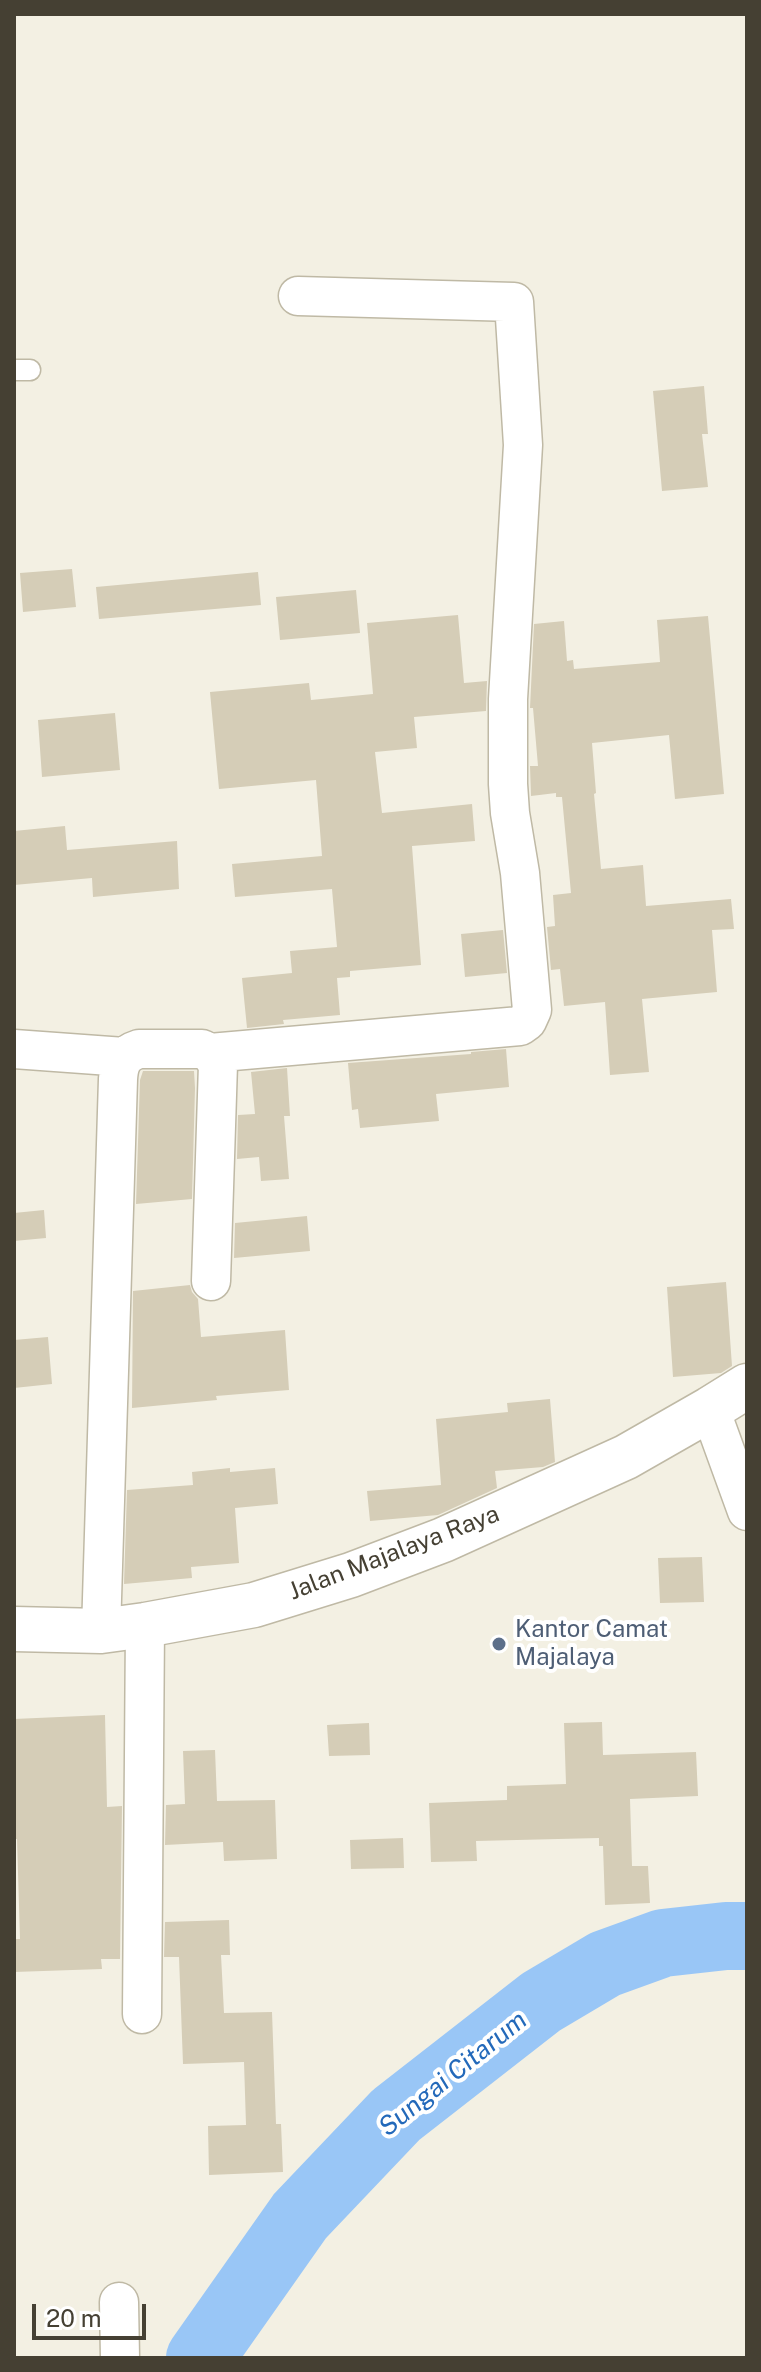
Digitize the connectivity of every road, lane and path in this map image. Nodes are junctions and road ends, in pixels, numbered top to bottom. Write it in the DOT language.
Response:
graph roads {
  1 [pos="298,296"];
  2 [pos="14,1049"];
  3 [pos="210,1053"];
  4 [pos="124,1057"];
  5 [pos="211,1281"];
  6 [pos="747,1386"];
  7 [pos="710,1409"];
  8 [pos="747,1511"];
  9 [pos="145,1625"];
  10 [pos="14,1629"];
  11 [pos="101,1631"];
  12 [pos="142,2014"];
  13 [pos="119,2302"];
  14 [pos="120,2358"];
  1 -- 3 [label="street"];
  2 -- 4 [label="street"];
  3 -- 4 [label="street"];
  3 -- 5 [label="street"];
  4 -- 11 [label="street"];
  6 -- 7 [label="street, Jalan Majalaya Raya"];
  7 -- 8 [label="street"];
  7 -- 9 [label="street, Jalan Majalaya Raya"];
  9 -- 11 [label="street, Jalan Majalaya Raya"];
  9 -- 12 [label="street"];
  10 -- 11 [label="street, Jalan Majalaya Raya"];
  13 -- 14 [label="street"];
}
